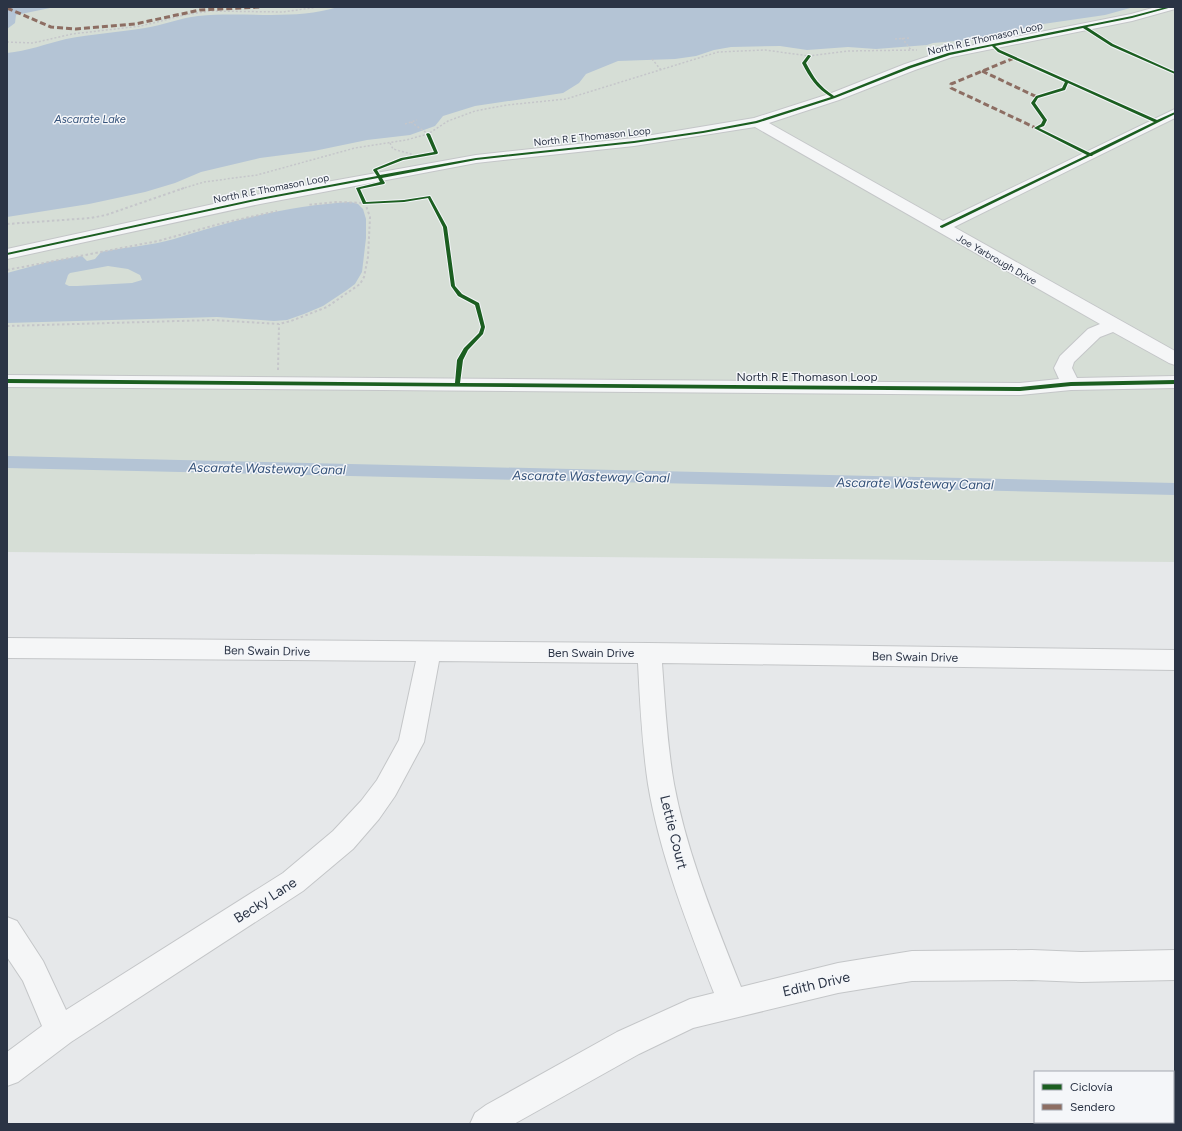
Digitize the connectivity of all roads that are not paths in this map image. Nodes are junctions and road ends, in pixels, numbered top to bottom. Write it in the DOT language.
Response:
graph roads {
  1 [pos="1170,7"];
  2 [pos="1175,114"];
  3 [pos="757,122"];
  4 [pos="942,227"];
  5 [pos="7,254"];
  6 [pos="1114,325"];
  7 [pos="1175,359"];
  8 [pos="7,382"];
  9 [pos="1175,382"];
  10 [pos="1071,384"];
  11 [pos="7,648"];
  12 [pos="428,653"];
  13 [pos="649,653"];
  14 [pos="1175,660"];
  15 [pos="7,931"];
  16 [pos="1175,965"];
  17 [pos="733,1004"];
  18 [pos="60,1031"];
  19 [pos="7,1071"];
  20 [pos="486,1124"];
  1 -- 3 [label="street, North R E Thomason Loop"];
  2 -- 4 [label="street"];
  3 -- 4 [label="street, Joe Yarbrough Drive"];
  3 -- 5 [label="street, North R E Thomason Loop"];
  4 -- 6 [label="street, Joe Yarbrough Drive"];
  6 -- 7 [label="street, Joe Yarbrough Drive"];
  6 -- 10 [label="street"];
  8 -- 10 [label="street, North R E Thomason Loop"];
  9 -- 10 [label="street, North R E Thomason Loop"];
  11 -- 12 [label="street, Ben Swain Drive"];
  12 -- 13 [label="street, Ben Swain Drive"];
  12 -- 18 [label="street, Becky Lane"];
  13 -- 14 [label="street, Ben Swain Drive"];
  13 -- 17 [label="street, Lettie Court"];
  15 -- 18 [label="street"];
  16 -- 17 [label="street, Edith Drive"];
  17 -- 20 [label="street, Edith Drive"];
  18 -- 19 [label="street, Becky Lane"];
}
